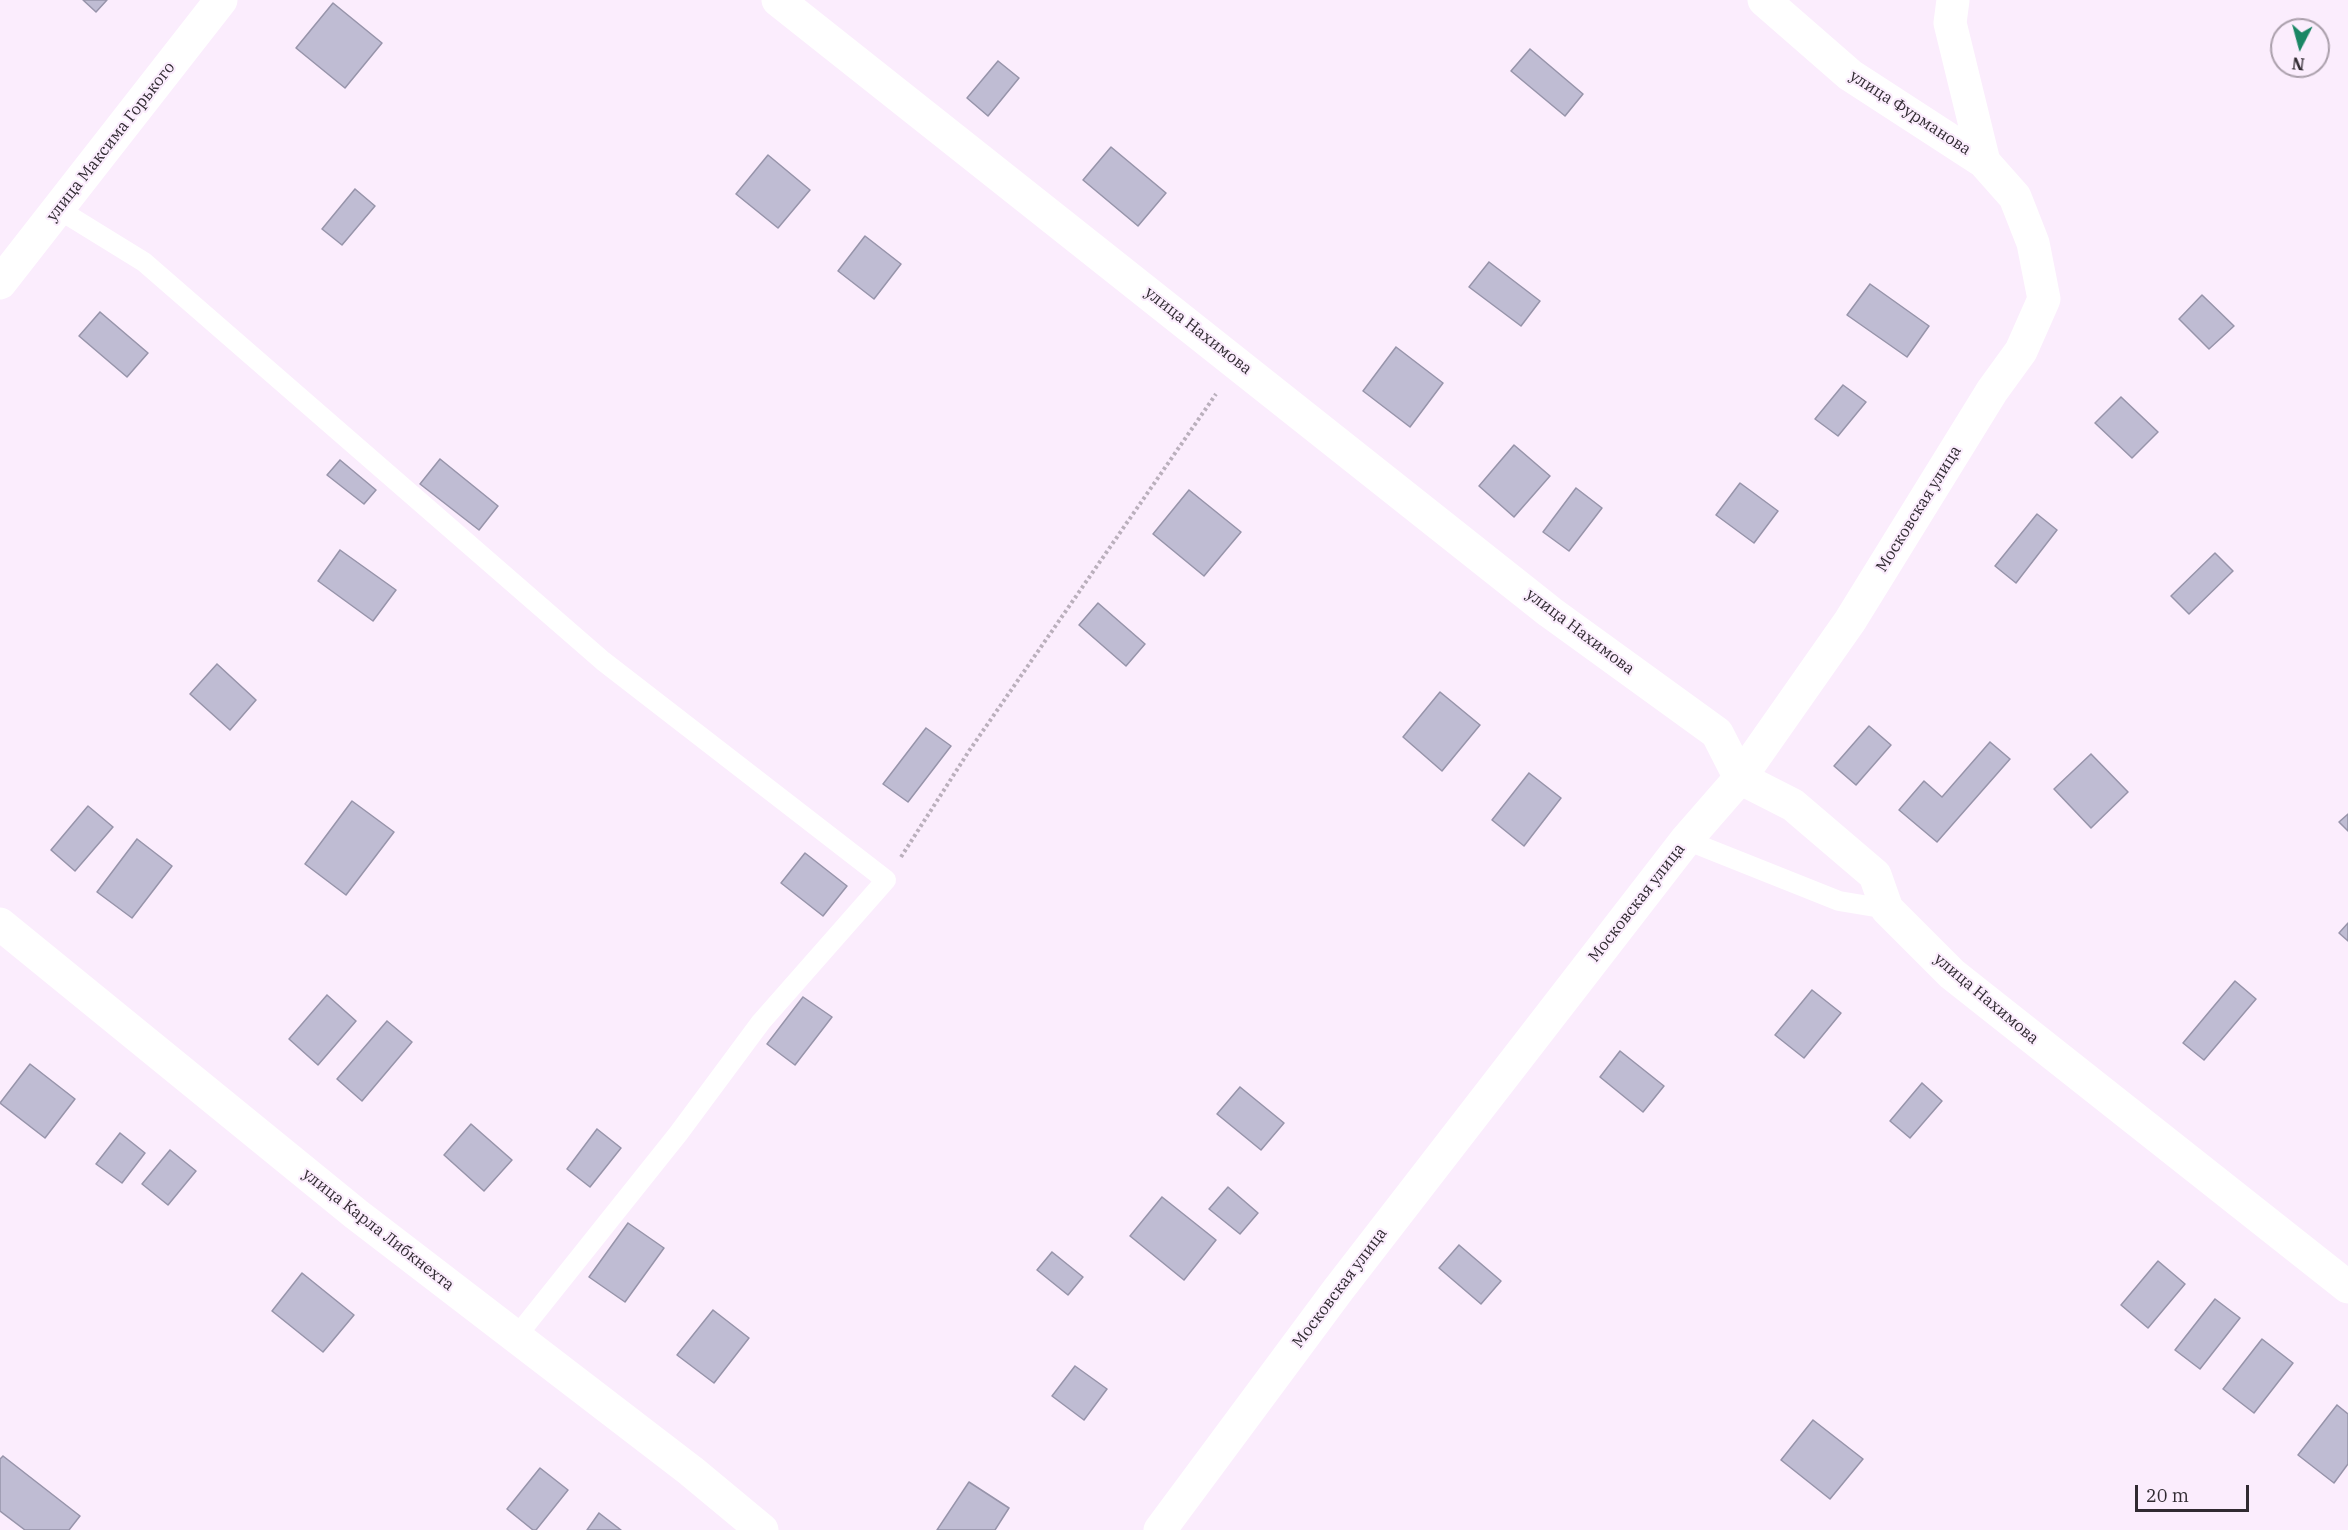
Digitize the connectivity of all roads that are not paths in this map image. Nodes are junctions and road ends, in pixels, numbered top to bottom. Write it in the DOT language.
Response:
graph roads {
  1 [pos="220,0"];
  2 [pos="778,0"];
  3 [pos="1764,0"];
  4 [pos="1953,0"];
  5 [pos="1984,162"];
  6 [pos="58,209"];
  7 [pos="2033,243"];
  8 [pos="0,283"];
  9 [pos="1740,777"];
  10 [pos="1686,840"];
  11 [pos="1887,909"];
  12 [pos="0,924"];
  13 [pos="2348,1287"];
  14 [pos="516,1337"];
  15 [pos="762,1530"];
  16 [pos="1160,1530"];
  1 -- 6 [label="street, улица Максима Горького"];
  2 -- 9 [label="street, улица Нахимова"];
  3 -- 5 [label="street, улица Фурманова"];
  4 -- 5 [label="street"];
  5 -- 7 [label="street, улица Фурманова"];
  6 -- 8 [label="street, улица Максима Горького"];
  6 -- 14 [label="lane"];
  7 -- 9 [label="street, Московская улица"];
  9 -- 10 [label="street, Московская улица"];
  9 -- 11 [label="street, улица Нахимова"];
  10 -- 11 [label="lane"];
  10 -- 16 [label="street, Московская улица"];
  11 -- 13 [label="street, улица Нахимова"];
  12 -- 14 [label="street, улица Карла Либкнехта"];
  14 -- 15 [label="street, улица Карла Либкнехта"];
}
